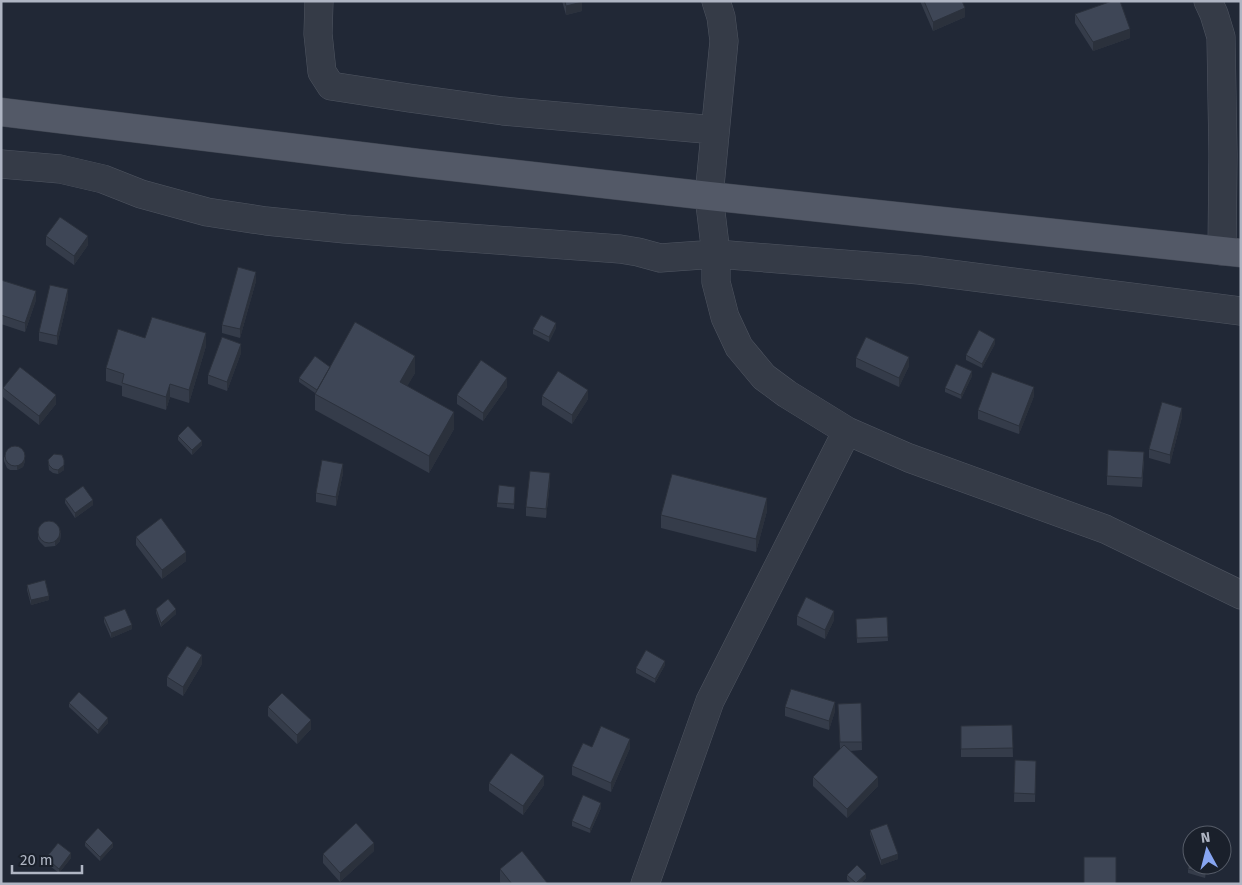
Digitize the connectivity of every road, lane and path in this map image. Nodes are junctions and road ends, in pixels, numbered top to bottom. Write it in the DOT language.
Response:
graph roads {
  1 [pos="319,1"];
  2 [pos="716,1"];
  3 [pos="1208,1"];
  4 [pos="1,112"];
  5 [pos="715,130"];
  6 [pos="1,164"];
  7 [pos="709,196"];
  8 [pos="1231,252"];
  9 [pos="716,254"];
  10 [pos="1241,310"];
  11 [pos="847,431"];
  12 [pos="1241,595"];
  13 [pos="645,884"];
  1 -- 5 [label="street"];
  2 -- 5 [label="street"];
  3 -- 8 [label="street"];
  4 -- 7 [label="main road"];
  5 -- 7 [label="street"];
  6 -- 9 [label="street"];
  7 -- 8 [label="main road"];
  7 -- 9 [label="street"];
  9 -- 10 [label="street"];
  9 -- 11 [label="street"];
  11 -- 12 [label="street"];
  11 -- 13 [label="street"];
}
